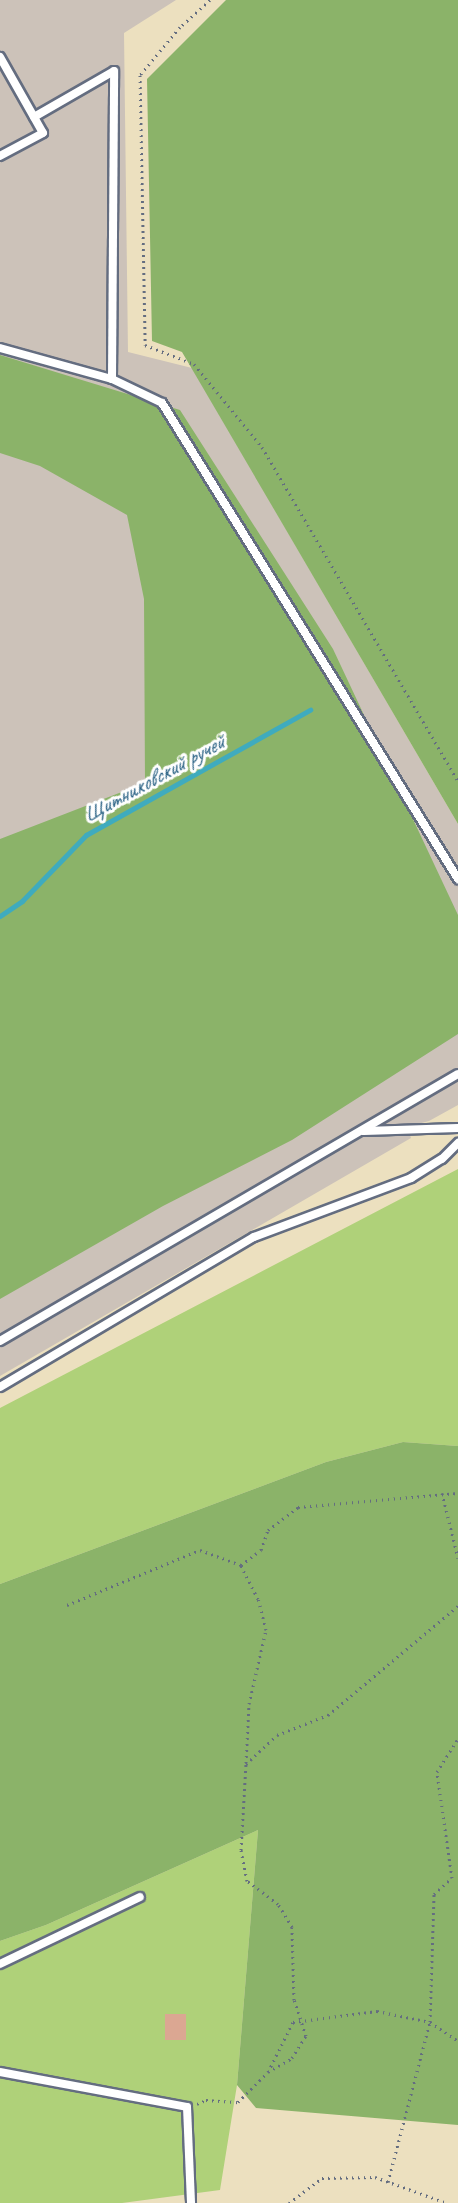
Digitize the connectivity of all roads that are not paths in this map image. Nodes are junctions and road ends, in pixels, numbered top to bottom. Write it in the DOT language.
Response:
graph roads {
  1 [pos="0,57"];
  2 [pos="34,117"];
  3 [pos="0,156"];
  4 [pos="0,348"];
  5 [pos="112,379"];
  6 [pos="458,879"];
  7 [pos="458,1074"];
  8 [pos="458,1128"];
  9 [pos="363,1131"];
  10 [pos="458,1143"];
  11 [pos="0,1341"];
  12 [pos="0,1387"];
  13 [pos="140,1897"];
  14 [pos="0,1964"];
  15 [pos="0,2072"];
  16 [pos="191,2203"];
  1 -- 2 [label="lane"];
  2 -- 3 [label="lane"];
  2 -- 5 [label="lane"];
  4 -- 5 [label="lane"];
  5 -- 6 [label="lane"];
  7 -- 9 [label="lane"];
  8 -- 9 [label="lane"];
  9 -- 11 [label="lane"];
  10 -- 12 [label="lane"];
  13 -- 14 [label="lane"];
  15 -- 16 [label="lane"];
}
